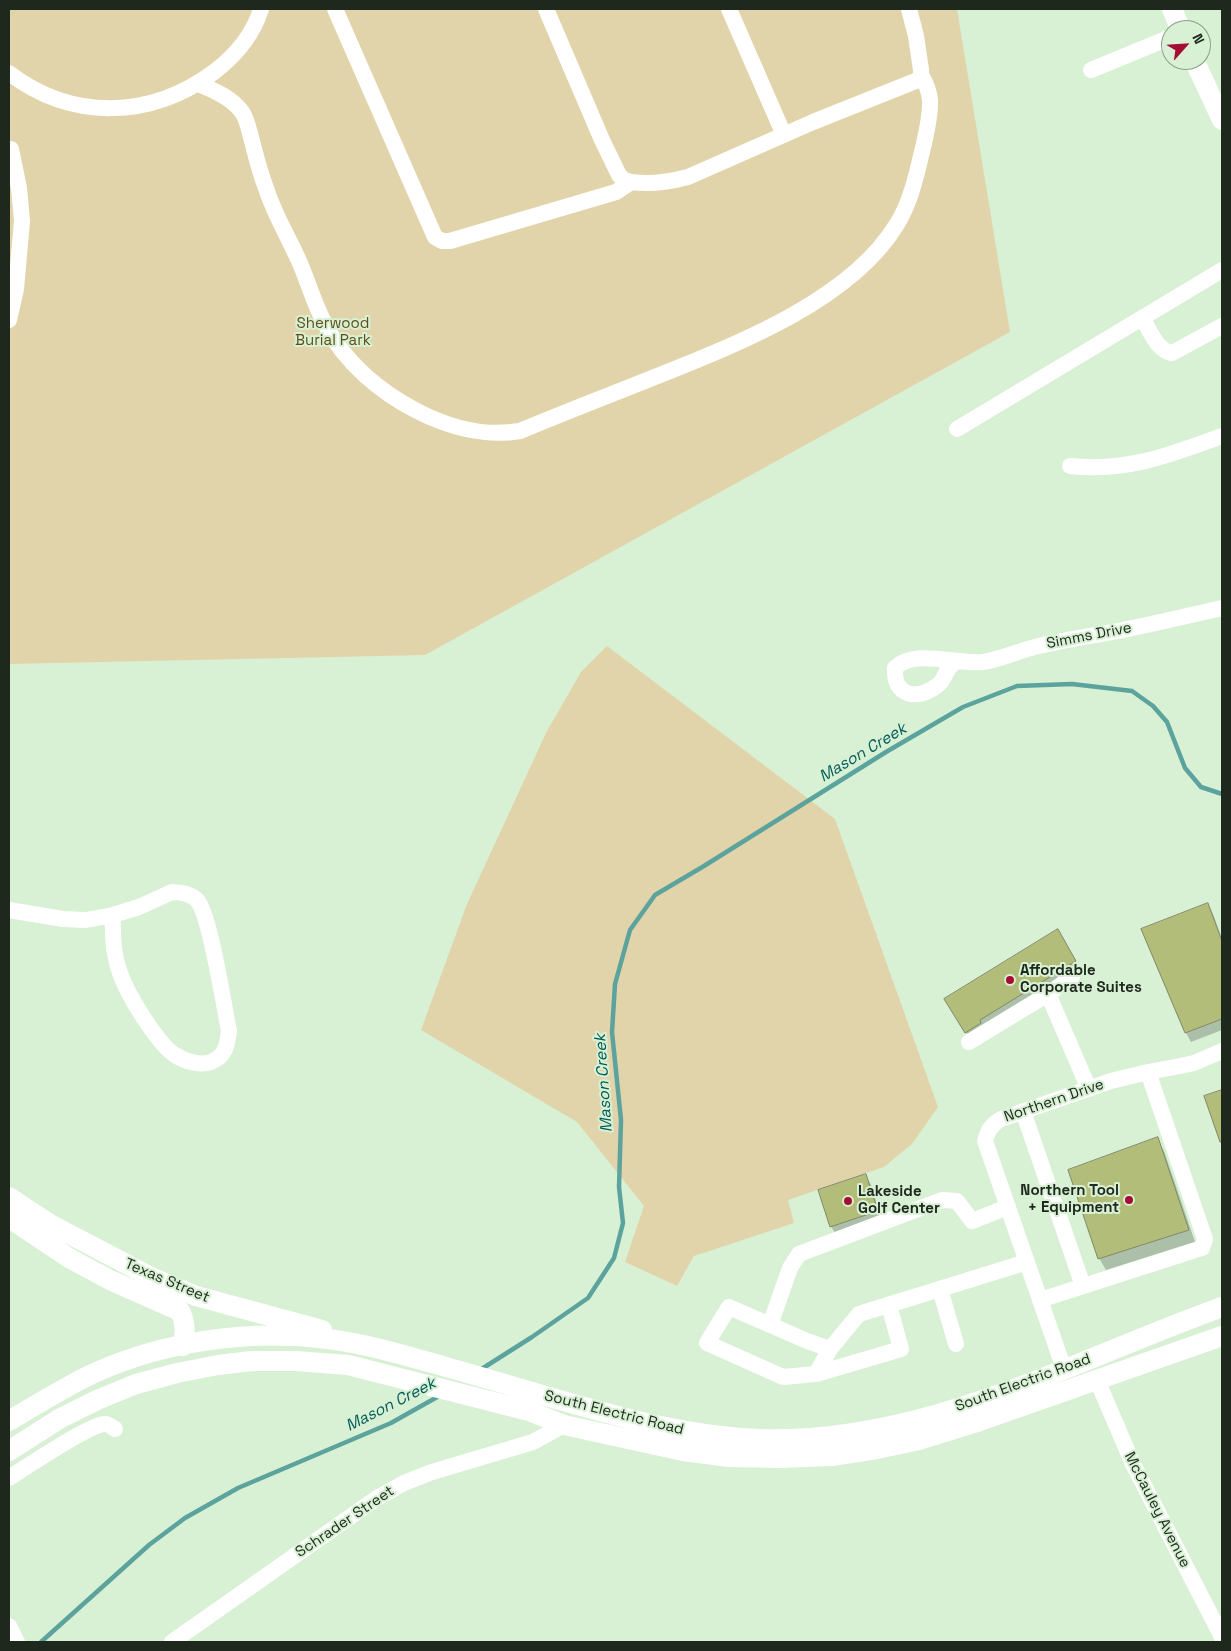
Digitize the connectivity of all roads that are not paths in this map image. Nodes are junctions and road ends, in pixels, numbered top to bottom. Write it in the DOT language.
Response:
graph roads {
  1 [pos="261,9"];
  2 [pos="334,9"];
  3 [pos="546,9"];
  4 [pos="729,9"];
  5 [pos="909,9"];
  6 [pos="1161,41"];
  7 [pos="1091,70"];
  8 [pos="1199,70"];
  9 [pos="9,73"];
  10 [pos="922,75"];
  11 [pos="198,84"];
  12 [pos="1222,120"];
  13 [pos="784,135"];
  14 [pos="10,148"];
  15 [pos="631,182"];
  16 [pos="1222,270"];
  17 [pos="1142,318"];
  18 [pos="9,320"];
  19 [pos="1222,326"];
  20 [pos="957,429"];
  21 [pos="1222,436"];
  22 [pos="1070,466"];
  23 [pos="1222,608"];
  24 [pos="957,661"];
  25 [pos="9,910"];
  26 [pos="112,915"];
  27 [pos="1072,977"];
  28 [pos="1048,994"];
  29 [pos="969,1042"];
  30 [pos="1222,1051"];
  31 [pos="1148,1072"];
  32 [pos="1089,1089"];
  33 [pos="1023,1111"];
  34 [pos="9,1197"];
  35 [pos="1008,1208"];
  36 [pos="9,1218"];
  37 [pos="1027,1262"];
  38 [pos="1083,1286"];
  39 [pos="940,1289"];
  40 [pos="1040,1300"];
  41 [pos="889,1305"];
  42 [pos="1222,1307"];
  43 [pos="770,1325"];
  44 [pos="1222,1336"];
  45 [pos="956,1344"];
  46 [pos="182,1346"];
  47 [pos="366,1346"];
  48 [pos="830,1349"];
  49 [pos="1064,1369"];
  50 [pos="816,1374"];
  51 [pos="1097,1380"];
  52 [pos="9,1421"];
  53 [pos="564,1425"];
  54 [pos="115,1429"];
  55 [pos="9,1451"];
  56 [pos="9,1478"];
  57 [pos="1222,1637"];
  58 [pos="172,1642"];
  1 -- 11 [label="street"];
  2 -- 15 [label="street"];
  3 -- 15 [label="street"];
  4 -- 13 [label="street"];
  5 -- 10 [label="street"];
  6 -- 7 [label="street"];
  8 -- 12 [label="main road"];
  9 -- 11 [label="street"];
  10 -- 11 [label="street"];
  10 -- 13 [label="street"];
  13 -- 15 [label="street"];
  14 -- 18 [label="street"];
  16 -- 17 [label="street"];
  17 -- 19 [label="street"];
  17 -- 20 [label="street"];
  21 -- 22 [label="street"];
  23 -- 24 [label="street, Simms Drive"];
  25 -- 26 [label="street"];
  26 -- 26 [label="street"];
  27 -- 28 [label="street"];
  28 -- 29 [label="street"];
  28 -- 32 [label="street"];
  30 -- 31 [label="street, Northern Drive"];
  31 -- 32 [label="street, Northern Drive"];
  31 -- 38 [label="street"];
  32 -- 33 [label="street, Northern Drive"];
  33 -- 35 [label="street, Northern Drive"];
  33 -- 38 [label="street"];
  34 -- 47 [label="main road, Texas Street"];
  35 -- 37 [label="street, Northern Drive"];
  35 -- 43 [label="street"];
  36 -- 46 [label="main road, Texas Street"];
  37 -- 39 [label="street"];
  37 -- 40 [label="street, Northern Drive"];
  38 -- 40 [label="street"];
  39 -- 41 [label="street"];
  39 -- 45 [label="street"];
  40 -- 49 [label="street, Northern Drive"];
  41 -- 48 [label="street"];
  41 -- 50 [label="street"];
  42 -- 49 [label="main road, South Electric Road"];
  43 -- 48 [label="street"];
  43 -- 50 [label="street"];
  44 -- 51 [label="main road, South Electric Road"];
  46 -- 47 [label="main road, South Electric Road"];
  46 -- 52 [label="main road, South Electric Road"];
  47 -- 49 [label="main road, South Electric Road"];
  48 -- 50 [label="street"];
  51 -- 53 [label="main road, South Electric Road"];
  51 -- 57 [label="street, McCauley Avenue"];
  53 -- 55 [label="main road, South Electric Road"];
  53 -- 58 [label="street, Schrader Street"];
  54 -- 56 [label="street"];
}
